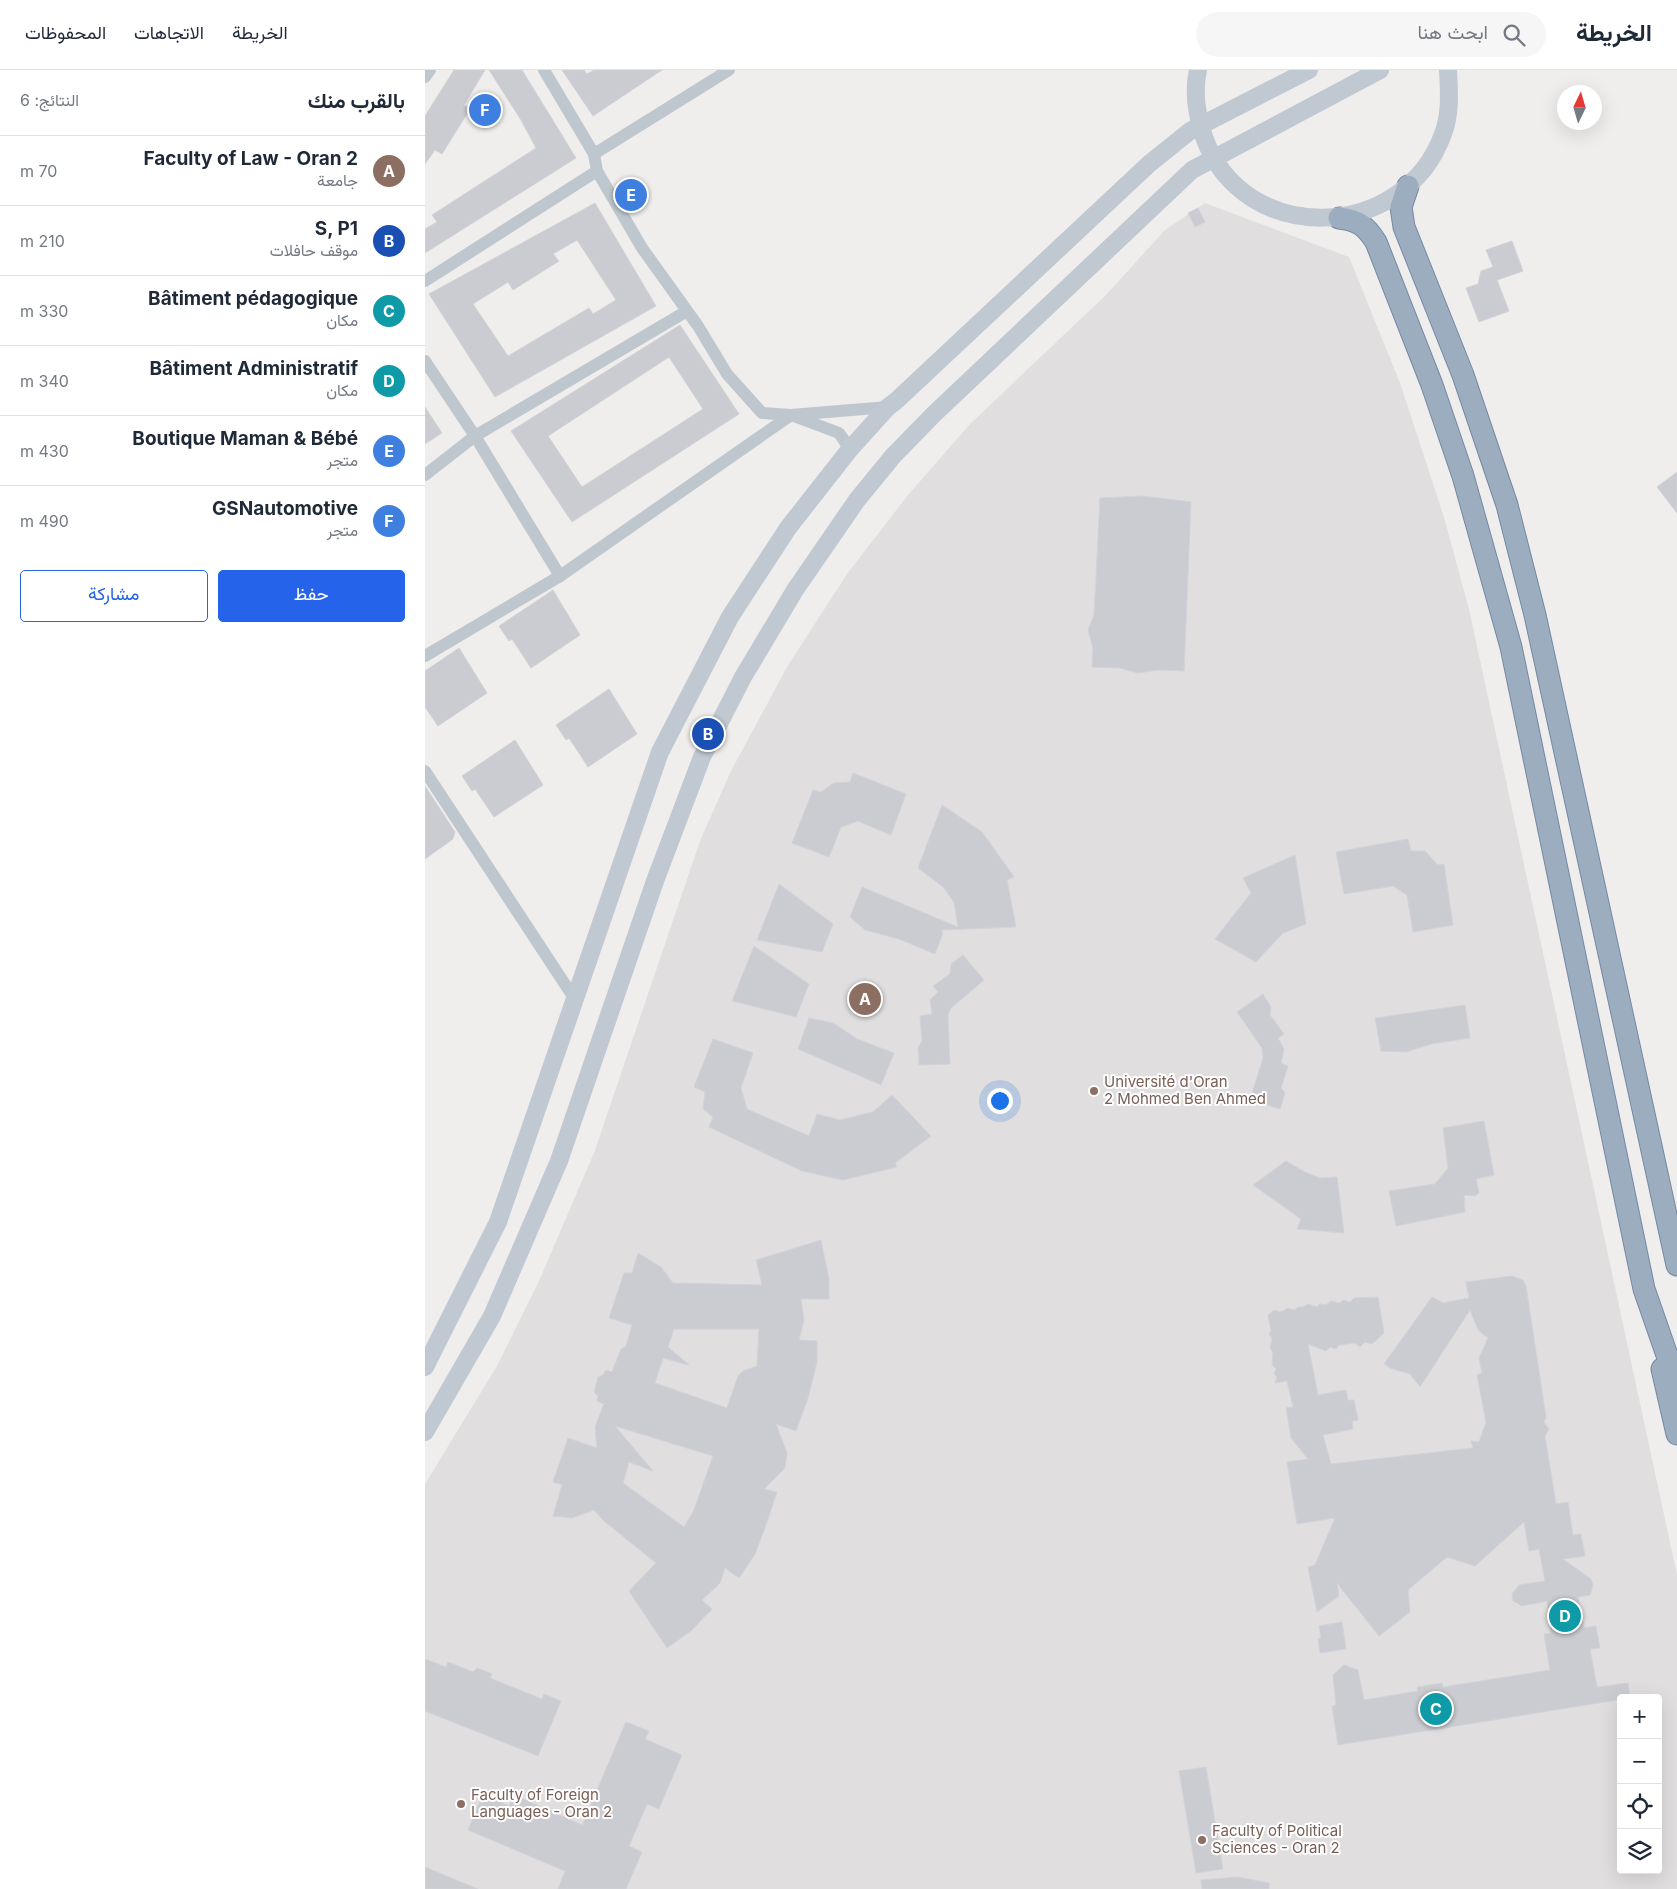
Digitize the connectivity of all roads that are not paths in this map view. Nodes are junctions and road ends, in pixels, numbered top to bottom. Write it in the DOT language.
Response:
graph roads {
  1 [pos="429,70"];
  2 [pos="544,70"];
  3 [pos="729,70"];
  4 [pos="1198,70"];
  5 [pos="1309,70"];
  6 [pos="1380,70"];
  7 [pos="1448,70"];
  8 [pos="425,77"];
  9 [pos="1200,126"];
  10 [pos="594,154"];
  11 [pos="1214,157"];
  12 [pos="597,171"];
  13 [pos="1408,186"];
  14 [pos="1339,218"];
  15 [pos="425,281"];
  16 [pos="687,311"];
  17 [pos="425,361"];
  18 [pos="888,407"];
  19 [pos="791,415"];
  20 [pos="475,436"];
  21 [pos="850,449"];
  22 [pos="425,475"];
  23 [pos="560,576"];
  24 [pos="425,656"];
  25 [pos="425,772"];
  26 [pos="574,998"];
  27 [pos="1677,1265"];
  28 [pos="1649,1308"];
  29 [pos="425,1367"];
  30 [pos="1677,1384"];
  31 [pos="425,1432"];
  32 [pos="1677,1434"];
  1 -- 8 [label="street"];
  2 -- 10 [label="street"];
  3 -- 10 [label="street"];
  4 -- 9 [label="main road"];
  5 -- 9 [label="main road"];
  6 -- 11 [label="main road"];
  7 -- 13 [label="main road"];
  9 -- 11 [label="main road"];
  9 -- 18 [label="main road"];
  10 -- 12 [label="street"];
  11 -- 14 [label="main road"];
  11 -- 31 [label="main road"];
  12 -- 15 [label="street"];
  12 -- 16 [label="street"];
  13 -- 14 [label="main road"];
  13 -- 27 [label="highway"];
  14 -- 28 [label="highway"];
  16 -- 19 [label="street"];
  16 -- 20 [label="street"];
  17 -- 20 [label="street"];
  18 -- 19 [label="street"];
  18 -- 21 [label="main road"];
  19 -- 21 [label="street"];
  19 -- 23 [label="street"];
  20 -- 22 [label="street"];
  20 -- 23 [label="street"];
  21 -- 26 [label="main road"];
  23 -- 24 [label="street"];
  25 -- 26 [label="street"];
  26 -- 29 [label="main road"];
  28 -- 30 [label="highway"];
  28 -- 32 [label="highway"];
}
